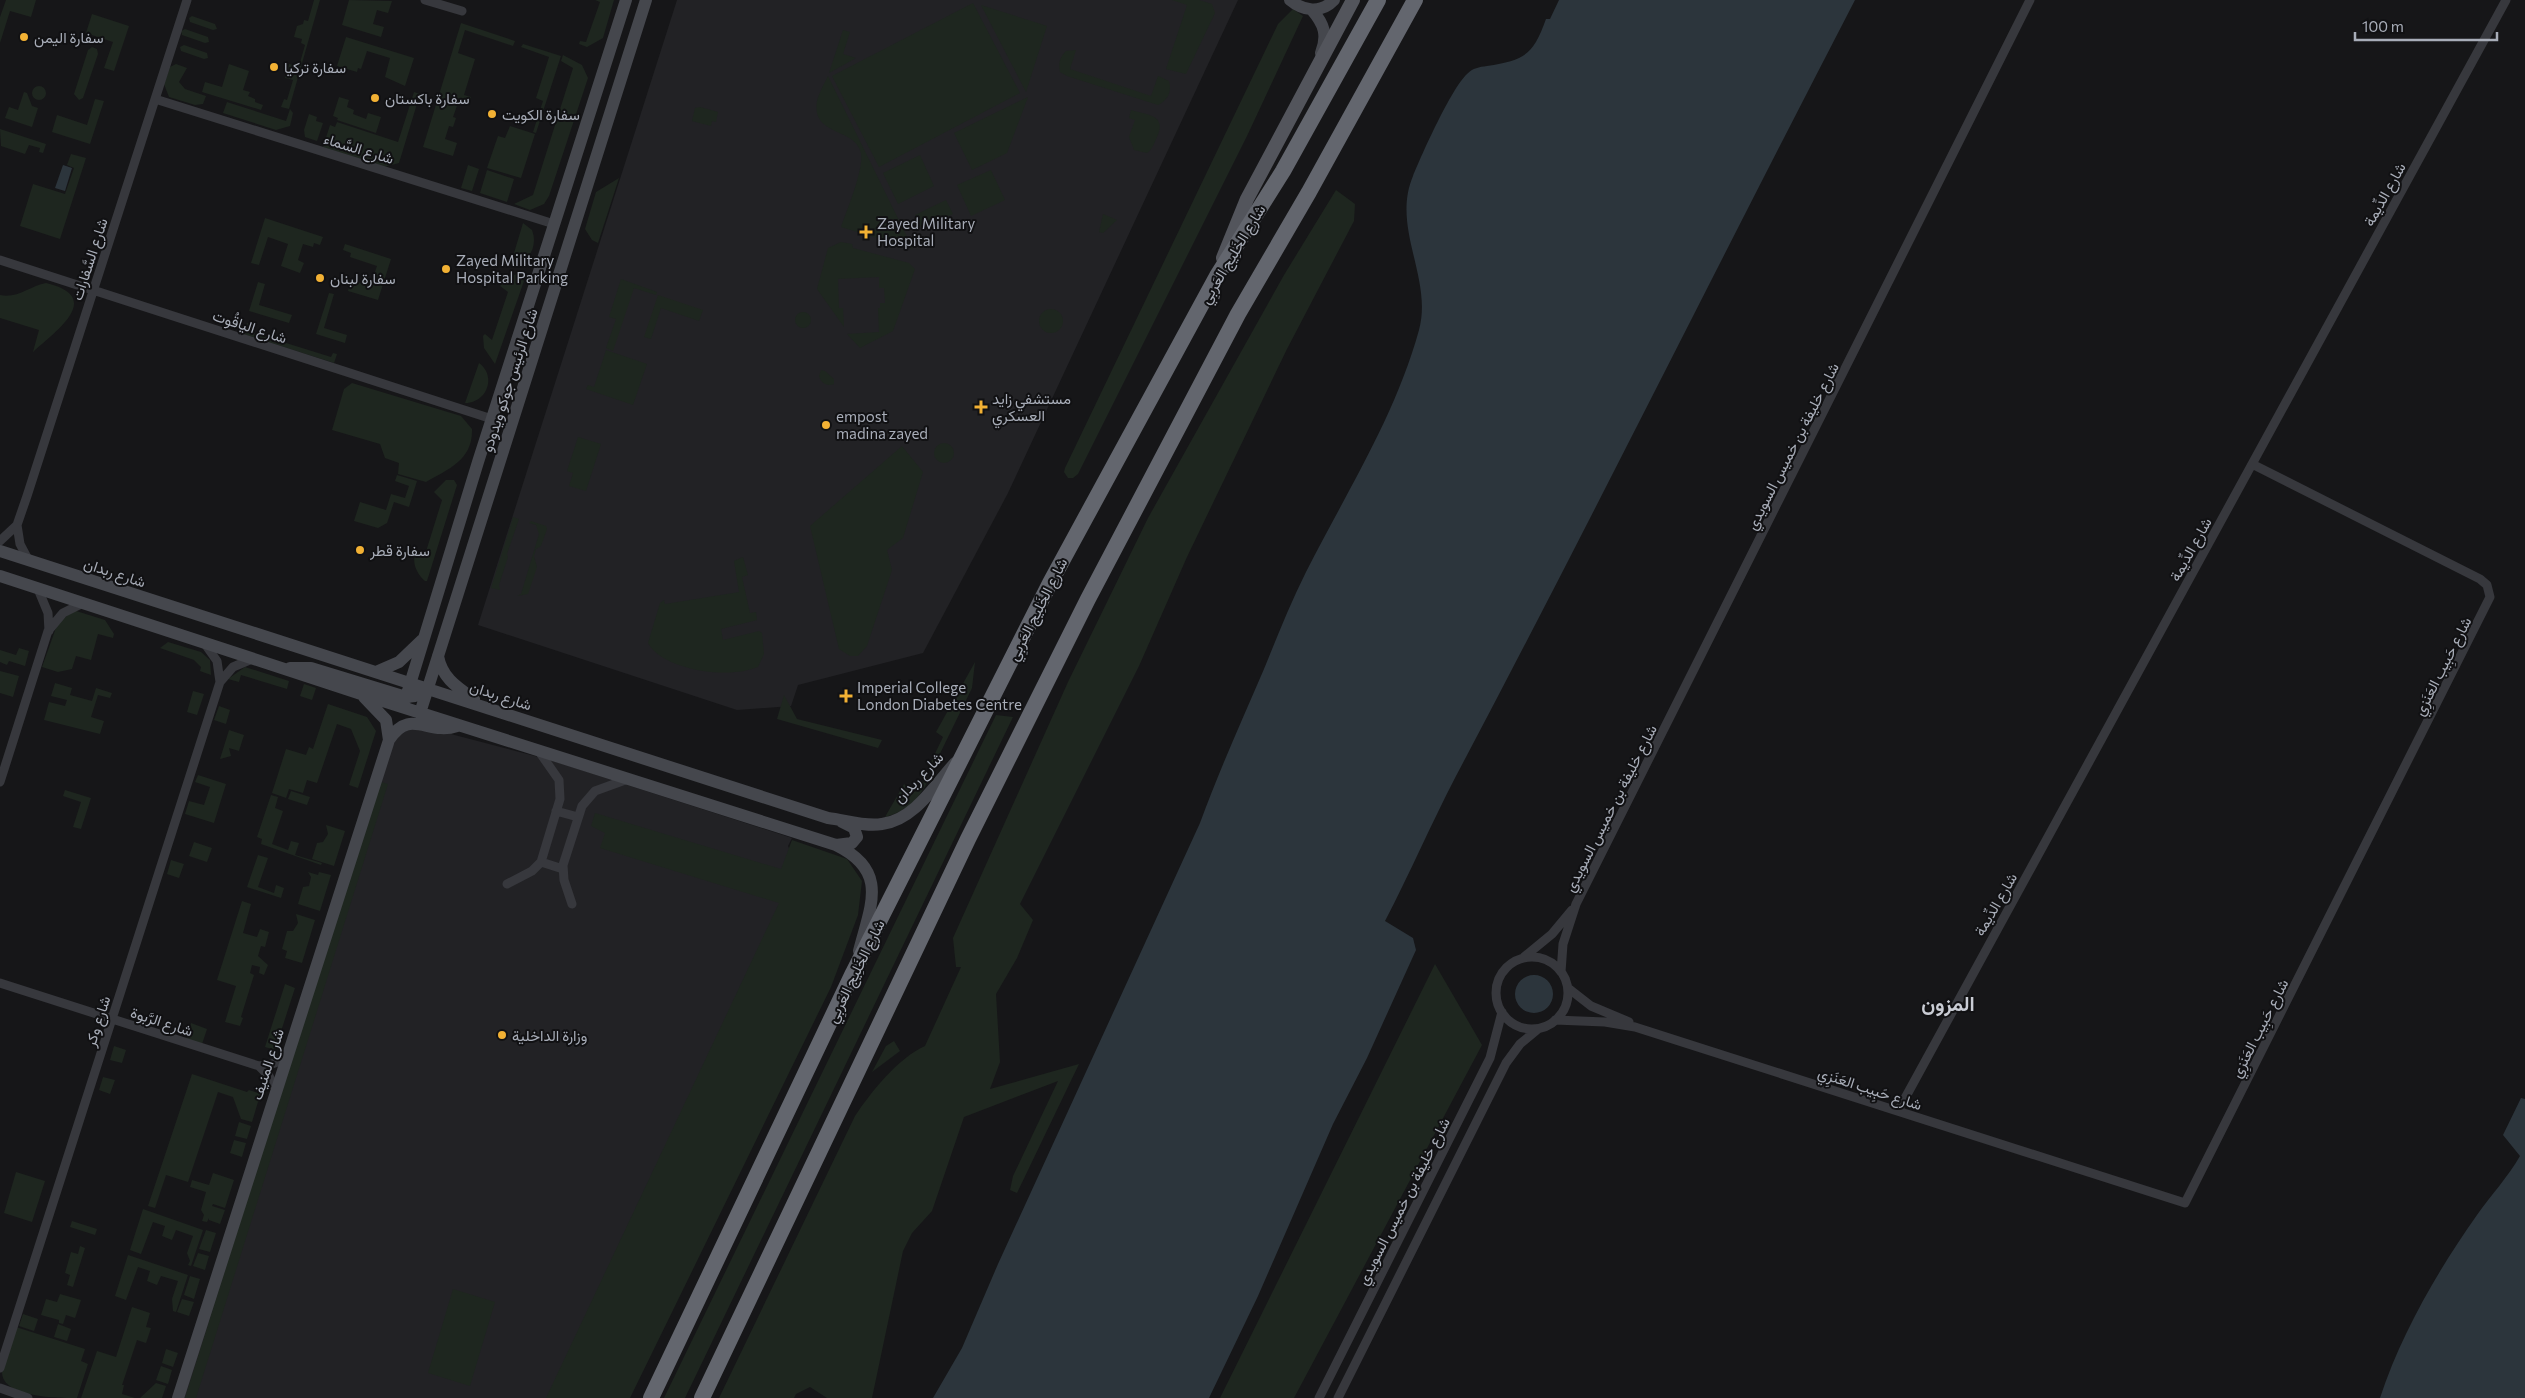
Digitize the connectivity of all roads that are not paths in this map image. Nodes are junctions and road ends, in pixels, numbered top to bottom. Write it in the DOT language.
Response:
graph roads {
  1 [pos="187,0"];
  2 [pos="425,0"];
  3 [pos="626,0"];
  4 [pos="646,0"];
  5 [pos="1290,0"];
  6 [pos="1334,0"];
  7 [pos="1353,0"];
  8 [pos="1378,0"];
  9 [pos="1415,0"];
  10 [pos="2030,0"];
  11 [pos="2506,0"];
  12 [pos="1312,10"];
  13 [pos="462,11"];
  14 [pos="1310,82"];
  15 [pos="155,99"];
  16 [pos="554,224"];
  17 [pos="0,260"];
  18 [pos="1217,276"];
  19 [pos="94,290"];
  20 [pos="492,419"];
  21 [pos="2252,464"];
  22 [pos="17,525"];
  23 [pos="0,541"];
  24 [pos="0,552"];
  25 [pos="29,561"];
  26 [pos="0,576"];
  27 [pos="38,588"];
  28 [pos="434,601"];
  29 [pos="83,603"];
  30 [pos="454,606"];
  31 [pos="48,631"];
  32 [pos="424,638"];
  33 [pos="205,644"];
  34 [pos="438,656"];
  35 [pos="252,659"];
  36 [pos="284,670"];
  37 [pos="376,672"];
  38 [pos="220,682"];
  39 [pos="411,683"];
  40 [pos="427,688"];
  41 [pos="361,694"];
  42 [pos="405,702"];
  43 [pos="484,706"];
  44 [pos="420,713"];
  45 [pos="459,725"];
  46 [pos="388,740"];
  47 [pos="968,748"];
  48 [pos="538,750"];
  49 [pos="629,779"];
  50 [pos="0,782"];
  51 [pos="556,811"];
  52 [pos="578,817"];
  53 [pos="828,818"];
  54 [pos="836,845"];
  55 [pos="541,862"];
  56 [pos="562,869"];
  57 [pos="507,884"];
  58 [pos="572,904"];
  59 [pos="1576,904"];
  60 [pos="1523,958"];
  61 [pos="1561,972"];
  62 [pos="853,973"];
  63 [pos="0,983"];
  64 [pos="1568,988"];
  65 [pos="1502,1012"];
  66 [pos="112,1019"];
  67 [pos="1555,1020"];
  68 [pos="1635,1027"];
  69 [pos="1538,1029"];
  70 [pos="286,1059"];
  71 [pos="258,1066"];
  72 [pos="276,1090"];
  73 [pos="1898,1111"];
  74 [pos="0,1368"];
  75 [pos="0,1388"];
  76 [pos="28,1398"];
  77 [pos="178,1398"];
  78 [pos="651,1398"];
  79 [pos="702,1398"];
  80 [pos="1319,1398"];
  81 [pos="1338,1398"];
  1 -- 15 [label="street, شارع السَّفارات"];
  2 -- 13 [label="street"];
  3 -- 16 [label="street, شارع الرئيس جوكو ويدودو"];
  4 -- 30 [label="street, شارع الرئيس جوكو ويدودو"];
  5 -- 12 [label="street"];
  6 -- 12 [label="street"];
  7 -- 14 [label="main road"];
  8 -- 18 [label="highway, شارع الخَلِيج العَربِي"];
  9 -- 79 [label="highway"];
  10 -- 59 [label="street, شارع خليفة بن خميس السويدي"];
  11 -- 21 [label="street, شارع الدِّيمة"];
  12 -- 14 [label="street"];
  14 -- 18 [label="main road"];
  15 -- 16 [label="street, شارع السَّماء"];
  15 -- 19 [label="street, شارع السَّفارات"];
  16 -- 20 [label="street, شارع الرئيس جوكو ويدودو"];
  17 -- 19 [label="street, شارع الياقُوت"];
  18 -- 47 [label="highway, شارع الخَلِيج العَربِي"];
  19 -- 20 [label="street, شارع الياقُوت"];
  19 -- 22 [label="street, شارع السَّفارات"];
  20 -- 28 [label="street, شارع الرئيس جوكو ويدودو"];
  21 -- 73 [label="street, شارع الدِّيمة"];
  21 -- 73 [label="street, شارع حَبِيب العَنَزِي"];
  22 -- 23 [label="street, شارع السَّفارات"];
  22 -- 25 [label="street"];
  24 -- 25 [label="street, شارع ربدان"];
  25 -- 37 [label="street, شارع ربدان"];
  26 -- 27 [label="street"];
  27 -- 29 [label="street"];
  27 -- 31 [label="street"];
  28 -- 30 [label="street"];
  28 -- 32 [label="street, شارع الرئيس جوكو ويدودو"];
  29 -- 31 [label="street"];
  29 -- 33 [label="street"];
  30 -- 34 [label="street, شارع الرئيس جوكو ويدودو"];
  31 -- 50 [label="street"];
  32 -- 37 [label="street"];
  32 -- 39 [label="street, شارع الرئيس جوكو ويدودو"];
  33 -- 35 [label="street"];
  33 -- 38 [label="street, شارع وكر"];
  34 -- 40 [label="street, شارع الرئيس جوكو ويدودو"];
  34 -- 43 [label="street"];
  35 -- 36 [label="street"];
  35 -- 38 [label="street, شارع وكر"];
  36 -- 41 [label="street"];
  36 -- 42 [label="street"];
  37 -- 39 [label="street, شارع ربدان"];
  38 -- 66 [label="street, شارع وكر"];
  39 -- 40 [label="street, شارع ربدان"];
  39 -- 42 [label="street, شارع الرئيس جوكو ويدودو"];
  40 -- 42 [label="street"];
  40 -- 43 [label="street, شارع ربدان"];
  40 -- 44 [label="street, شارع الرئيس جوكو ويدودو"];
  41 -- 42 [label="street"];
  41 -- 46 [label="street"];
  42 -- 44 [label="street"];
  43 -- 53 [label="street, شارع ربدان"];
  44 -- 45 [label="street"];
  45 -- 46 [label="street"];
  45 -- 48 [label="street"];
  46 -- 70 [label="street, شارع المنيف"];
  47 -- 53 [label="street, شارع ربدان"];
  47 -- 62 [label="highway, شارع الخَلِيج العَربِي"];
  48 -- 49 [label="street"];
  48 -- 51 [label="street"];
  49 -- 52 [label="street"];
  49 -- 54 [label="street"];
  51 -- 52 [label="street"];
  51 -- 55 [label="street"];
  52 -- 56 [label="street"];
  53 -- 54 [label="street"];
  54 -- 62 [label="street"];
  55 -- 56 [label="street"];
  55 -- 57 [label="street"];
  56 -- 58 [label="street"];
  59 -- 60 [label="street, شارع خليفة بن خميس السويدي"];
  59 -- 61 [label="street, شارع خليفة بن خميس السويدي"];
  60 -- 61 [label="street"];
  60 -- 65 [label="street"];
  61 -- 64 [label="street"];
  62 -- 78 [label="highway, شارع الخَلِيج العَربِي"];
  63 -- 66 [label="street, شارع الرَّبوة"];
  64 -- 67 [label="street"];
  64 -- 68 [label="street, شارع حَبِيب العَنَزِي"];
  65 -- 69 [label="street"];
  65 -- 80 [label="street, شارع خليفة بن خميس السويدي"];
  66 -- 71 [label="street, شارع الرَّبوة"];
  66 -- 74 [label="street, شارع وكر"];
  67 -- 68 [label="street, شارع حَبِيب العَنَزِي"];
  67 -- 69 [label="street"];
  68 -- 73 [label="street, شارع حَبِيب العَنَزِي"];
  69 -- 81 [label="street, شارع خليفة بن خميس السويدي"];
  70 -- 71 [label="street"];
  70 -- 72 [label="street, شارع المنيف"];
  71 -- 72 [label="street"];
  72 -- 77 [label="street, شارع المنيف"];
  75 -- 76 [label="street"];
}
